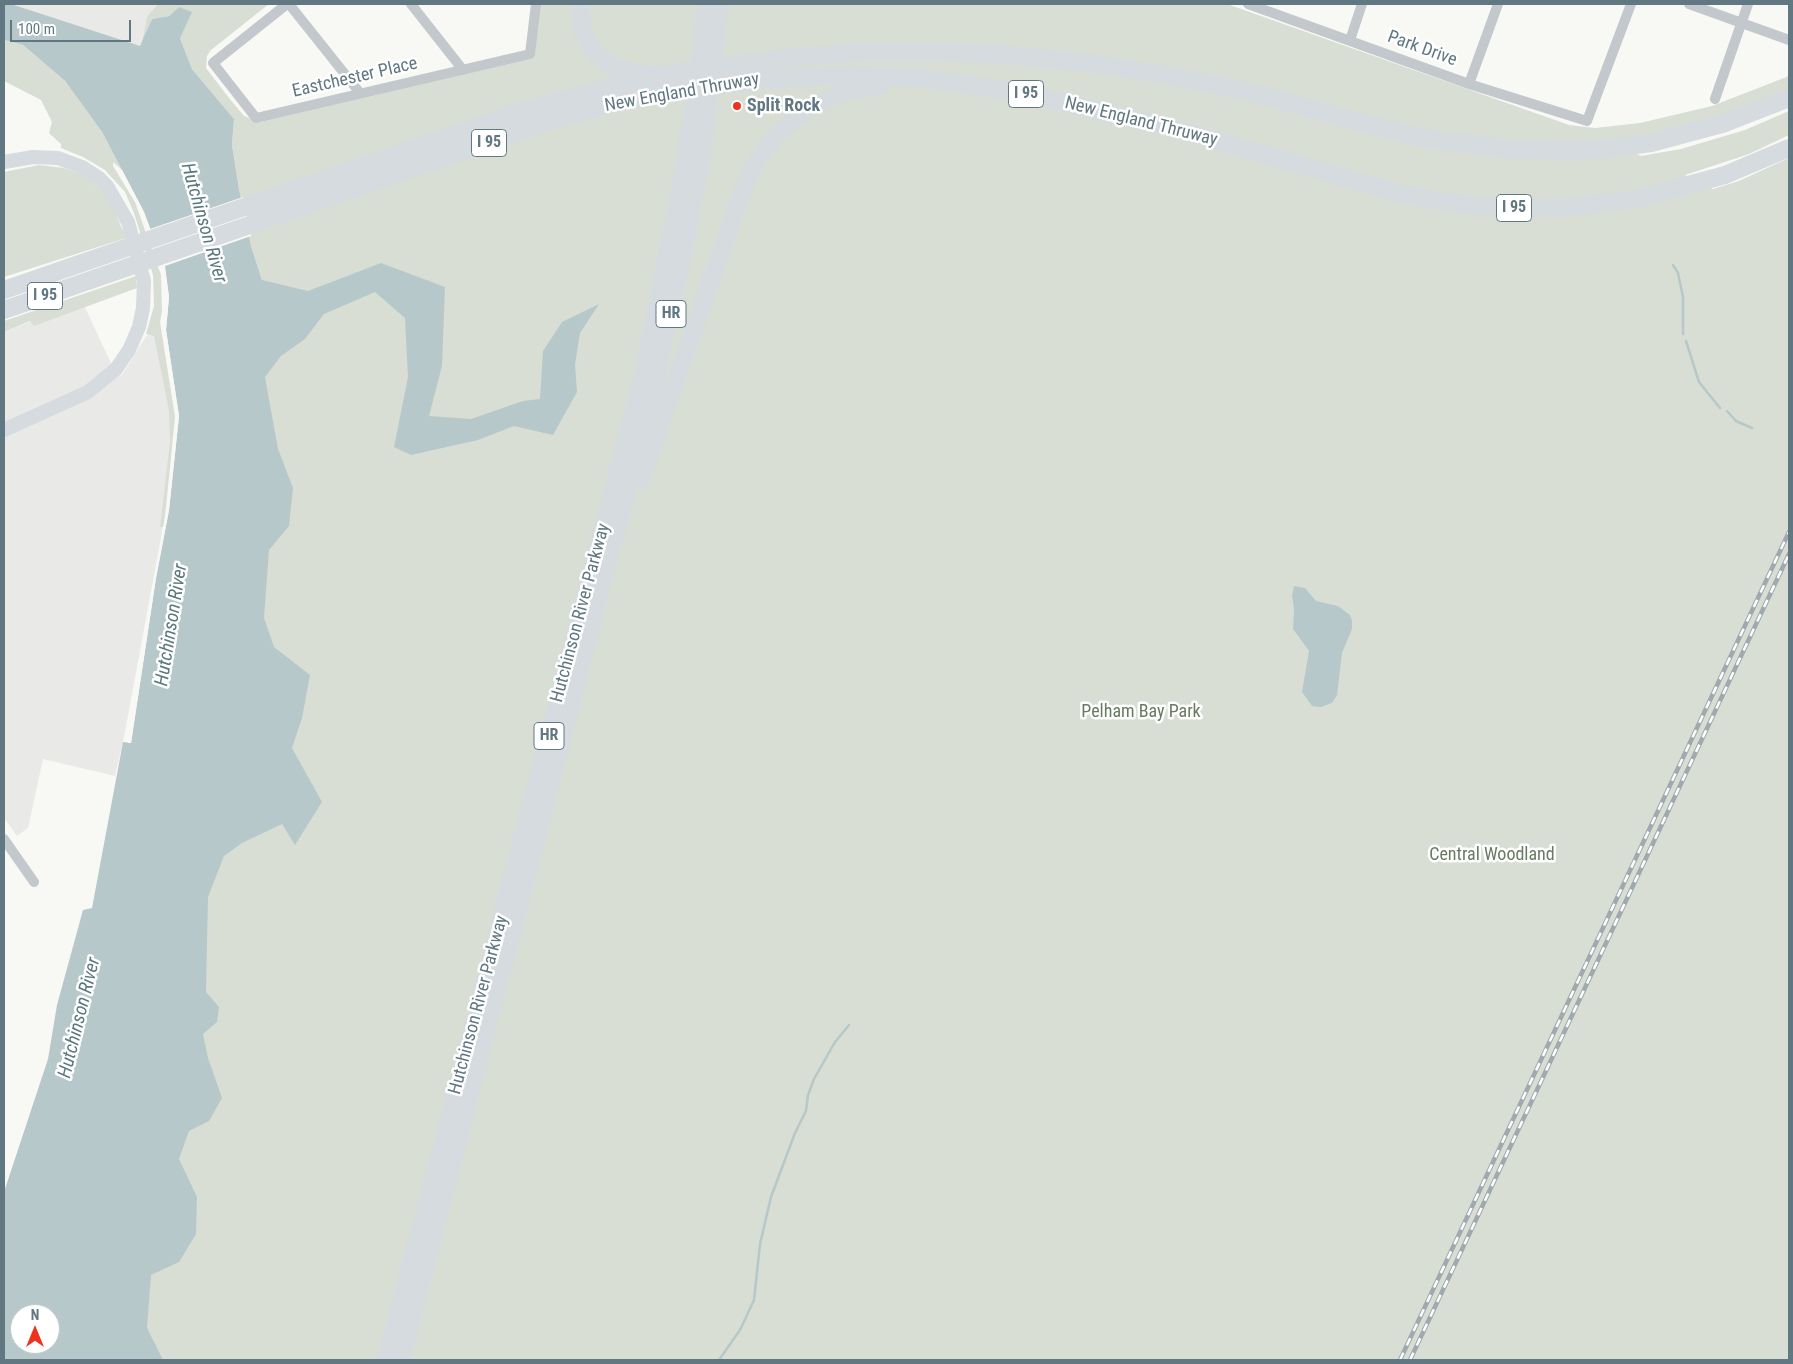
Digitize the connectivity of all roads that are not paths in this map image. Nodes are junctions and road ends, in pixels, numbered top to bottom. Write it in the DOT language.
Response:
graph roads {
  1 [pos="288,4"];
  2 [pos="411,4"];
  3 [pos="536,4"];
  4 [pos="580,4"];
  5 [pos="696,4"];
  6 [pos="706,4"];
  7 [pos="719,4"];
  8 [pos="1248,4"];
  9 [pos="1362,4"];
  10 [pos="1498,4"];
  11 [pos="1632,4"];
  12 [pos="1689,4"];
  13 [pos="1748,4"];
  14 [pos="1742,22"];
  15 [pos="1350,40"];
  16 [pos="1789,40"];
  17 [pos="463,70"];
  18 [pos="652,76"];
  19 [pos="692,77"];
  20 [pos="922,79"];
  21 [pos="1469,84"];
  22 [pos="360,93"];
  23 [pos="1789,98"];
  24 [pos="1715,99"];
  25 [pos="1789,148"];
  26 [pos="4,162"];
  27 [pos="303,196"];
  28 [pos="4,290"];
  29 [pos="4,310"];
  30 [pos="4,430"];
  31 [pos="620,520"];
  32 [pos="4,839"];
  33 [pos="34,882"];
  34 [pos="386,1360"];
  35 [pos="401,1360"];
  1 -- 22 [label="street"];
  1 -- 22 [label="street, Eastchester Place"];
  2 -- 17 [label="street"];
  3 -- 17 [label="street, Eastchester Place"];
  4 -- 18 [label="highway"];
  5 -- 19 [label="highway"];
  6 -- 19 [label="highway, Hutchinson River Parkway / HR"];
  7 -- 31 [label="highway, Hutchinson River Parkway / HR"];
  8 -- 15 [label="street, Park Drive"];
  9 -- 15 [label="street"];
  10 -- 21 [label="street"];
  11 -- 21 [label="street, Park Drive"];
  12 -- 14 [label="street"];
  13 -- 14 [label="street"];
  14 -- 16 [label="street"];
  14 -- 24 [label="street"];
  15 -- 21 [label="street, Park Drive"];
  17 -- 22 [label="street, Eastchester Place"];
  18 -- 19 [label="highway, New England Thruway / I 95"];
  18 -- 27 [label="highway, New England Thruway / I 95"];
  19 -- 23 [label="highway, New England Thruway / I 95"];
  19 -- 34 [label="highway, Hutchinson River Parkway / HR"];
  20 -- 25 [label="highway, New England Thruway / I 95"];
  20 -- 27 [label="highway, New England Thruway / I 95"];
  20 -- 31 [label="highway"];
  26 -- 30 [label="street"];
  27 -- 28 [label="highway, New England Thruway / I 95"];
  27 -- 29 [label="highway, New England Thruway / I 95"];
  31 -- 35 [label="highway, Hutchinson River Parkway / HR"];
  32 -- 33 [label="street"];
}
